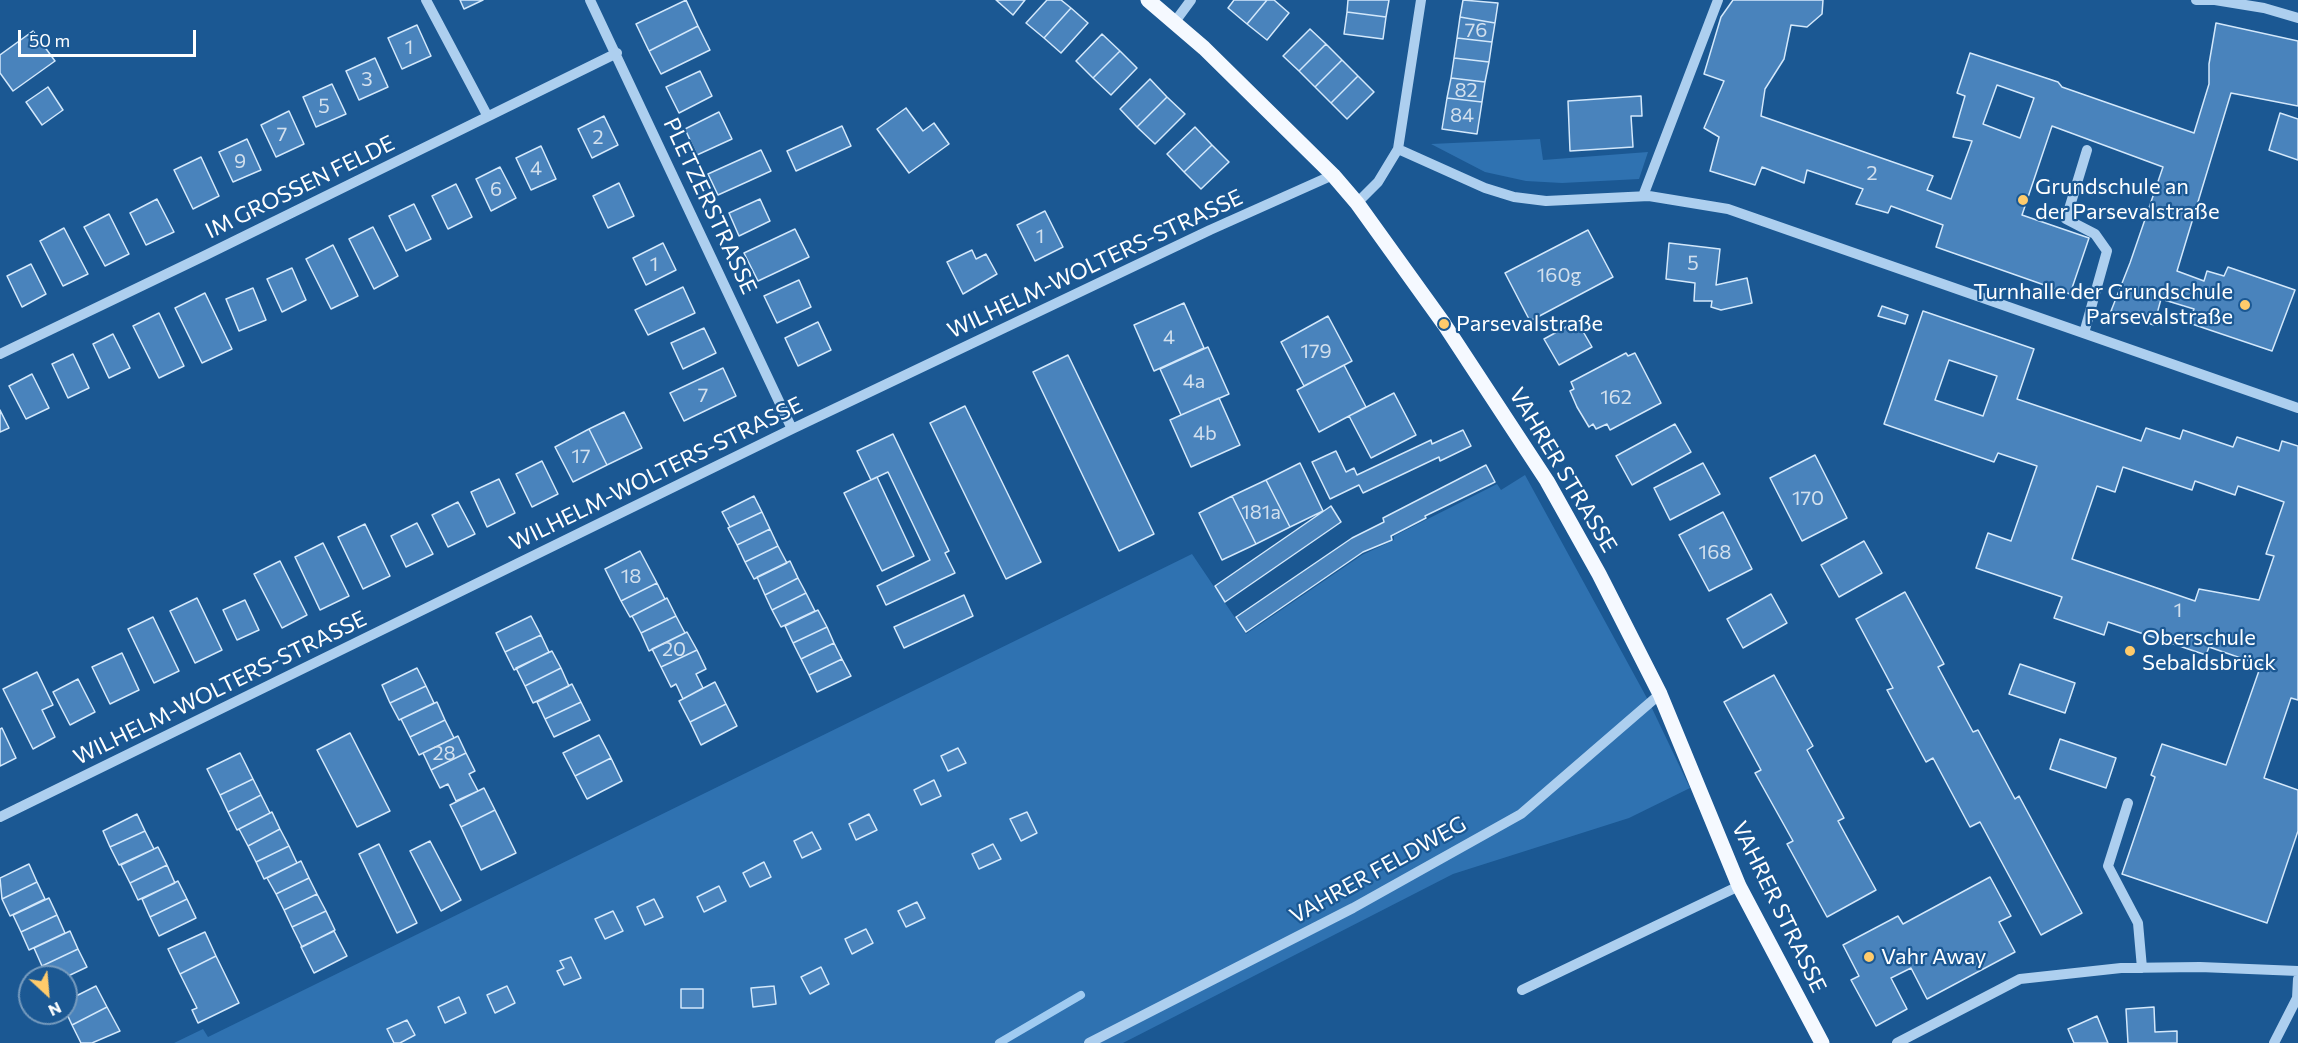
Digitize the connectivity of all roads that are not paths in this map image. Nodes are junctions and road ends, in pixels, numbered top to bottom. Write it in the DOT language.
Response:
graph roads {
  1 [pos="426,0"];
  2 [pos="590,0"];
  3 [pos="1191,0"];
  4 [pos="1421,0"];
  5 [pos="1718,0"];
  6 [pos="2196,0"];
  7 [pos="1154,2"];
  8 [pos="2298,18"];
  9 [pos="1174,23"];
  10 [pos="617,53"];
  11 [pos="487,116"];
  12 [pos="1398,149"];
  13 [pos="2087,150"];
  14 [pos="1333,175"];
  15 [pos="1643,196"];
  16 [pos="1357,202"];
  17 [pos="2084,333"];
  18 [pos="0,354"];
  19 [pos="2298,408"];
  20 [pos="792,429"];
  21 [pos="1660,694"];
  22 [pos="2128,803"];
  23 [pos="0,817"];
  24 [pos="1739,886"];
  25 [pos="2142,968"];
  26 [pos="2298,970"];
  27 [pos="2298,979"];
  28 [pos="1522,990"];
  29 [pos="1089,1043"];
  30 [pos="1822,1043"];
  31 [pos="1897,1043"];
  32 [pos="2274,1043"];
  1 -- 11 [label="street"];
  2 -- 10 [label="street, PLETZERSTRASSE"];
  3 -- 9 [label="street"];
  4 -- 12 [label="street"];
  5 -- 15 [label="street"];
  6 -- 8 [label="street"];
  7 -- 9 [label="main road, VAHRER STRASSE"];
  9 -- 14 [label="main road, VAHRER STRASSE"];
  10 -- 11 [label="street, IM GROSSEN FELDE"];
  10 -- 20 [label="street, PLETZERSTRASSE"];
  11 -- 18 [label="street, IM GROSSEN FELDE"];
  12 -- 15 [label="street"];
  12 -- 16 [label="street"];
  13 -- 17 [label="street"];
  14 -- 16 [label="main road, VAHRER STRASSE"];
  14 -- 20 [label="street, WILHELM-WOLTERS-STRASSE"];
  15 -- 17 [label="street"];
  16 -- 21 [label="main road, VAHRER STRASSE"];
  17 -- 19 [label="street"];
  20 -- 23 [label="street, WILHELM-WOLTERS-STRASSE"];
  21 -- 24 [label="main road, VAHRER STRASSE"];
  21 -- 29 [label="street, VAHRER FELDWEG"];
  22 -- 25 [label="street"];
  24 -- 28 [label="street"];
  24 -- 30 [label="main road, VAHRER STRASSE"];
  25 -- 26 [label="street"];
  25 -- 31 [label="street"];
  27 -- 32 [label="street"];
}
